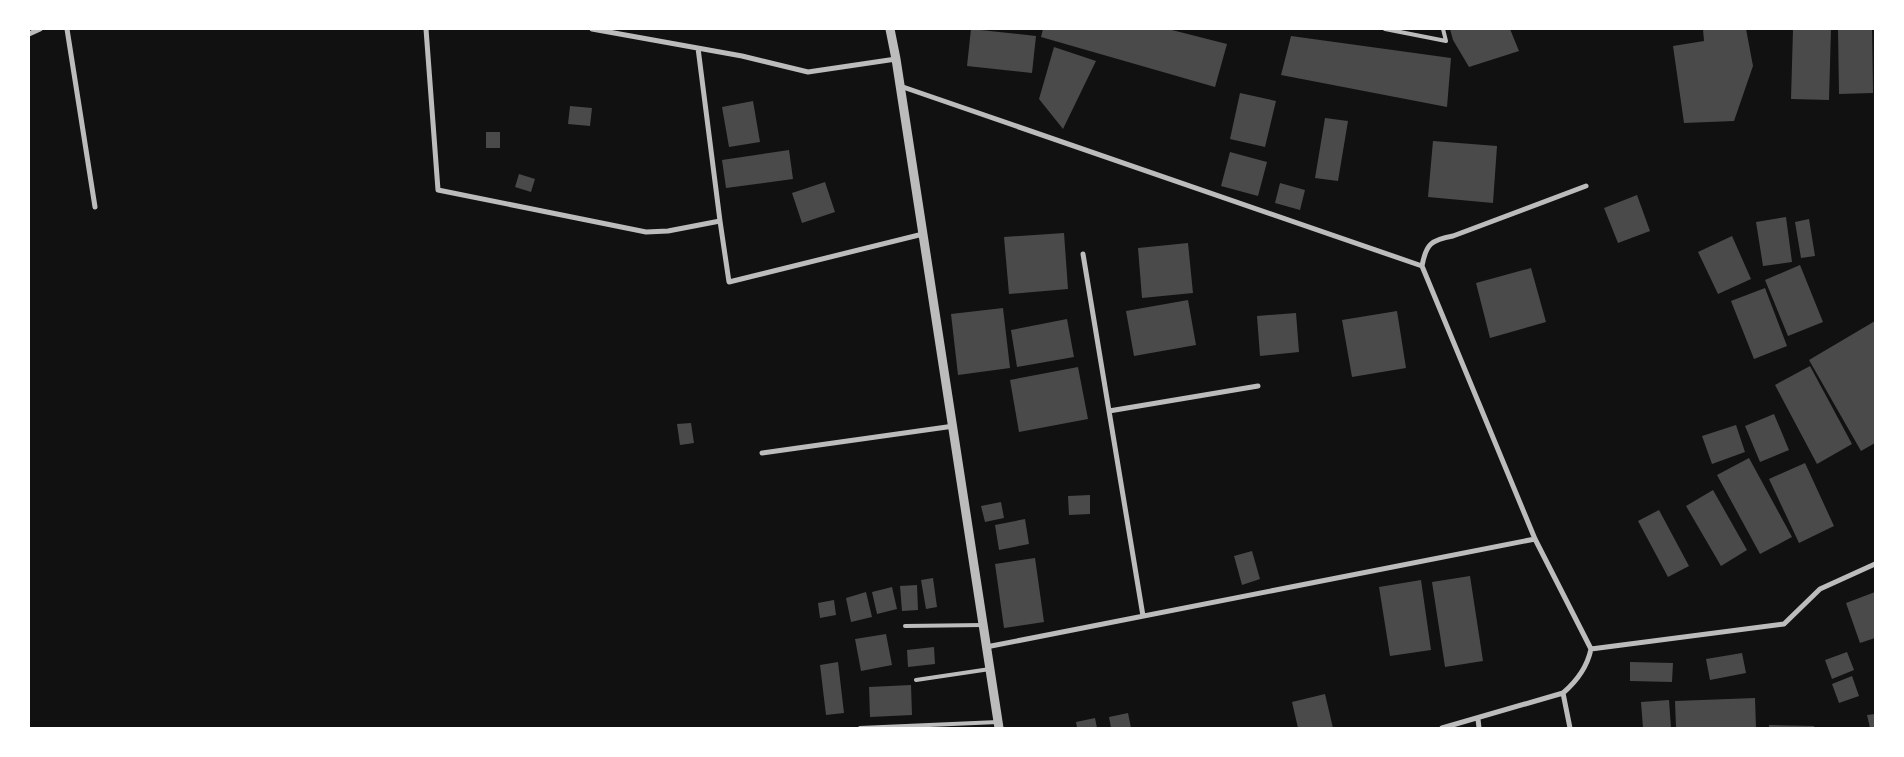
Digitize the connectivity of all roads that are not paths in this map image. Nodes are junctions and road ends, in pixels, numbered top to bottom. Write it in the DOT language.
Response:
graph roads {
  1 [pos="40,29"];
  2 [pos="67,29"];
  3 [pos="426,29"];
  4 [pos="592,29"];
  5 [pos="890,29"];
  6 [pos="1385,29"];
  7 [pos="1443,29"];
  8 [pos="29,34"];
  9 [pos="698,48"];
  10 [pos="896,59"];
  11 [pos="900,86"];
  12 [pos="1586,186"];
  13 [pos="95,206"];
  14 [pos="720,221"];
  15 [pos="924,234"];
  16 [pos="1083,254"];
  17 [pos="1422,266"];
  18 [pos="1258,386"];
  19 [pos="1109,411"];
  20 [pos="954,426"];
  21 [pos="762,453"];
  22 [pos="1535,539"];
  23 [pos="1875,564"];
  24 [pos="1143,616"];
  25 [pos="983,625"];
  26 [pos="905,626"];
  27 [pos="986,647"];
  28 [pos="1592,649"];
  29 [pos="990,669"];
  30 [pos="916,680"];
  31 [pos="1563,693"];
  32 [pos="1478,719"];
  33 [pos="999,725"];
  34 [pos="860,728"];
  35 [pos="1442,728"];
  36 [pos="1479,728"];
  37 [pos="1570,728"];
  1 -- 8 [label="street"];
  2 -- 13 [label="street"];
  3 -- 14 [label="street"];
  4 -- 9 [label="street"];
  5 -- 10 [label="street"];
  6 -- 7 [label="lane"];
  9 -- 10 [label="street"];
  9 -- 14 [label="street"];
  10 -- 11 [label="street"];
  11 -- 15 [label="street"];
  11 -- 17 [label="street"];
  12 -- 17 [label="street"];
  14 -- 15 [label="street"];
  15 -- 20 [label="street"];
  16 -- 19 [label="street"];
  17 -- 22 [label="street"];
  18 -- 19 [label="street"];
  19 -- 24 [label="street"];
  20 -- 21 [label="street"];
  20 -- 25 [label="street"];
  22 -- 24 [label="street"];
  22 -- 28 [label="street"];
  23 -- 28 [label="street"];
  24 -- 27 [label="street"];
  25 -- 26 [label="lane"];
  25 -- 27 [label="street"];
  27 -- 29 [label="street"];
  28 -- 31 [label="street"];
  29 -- 30 [label="lane"];
  29 -- 33 [label="street"];
  31 -- 32 [label="street"];
  31 -- 37 [label="street"];
  32 -- 35 [label="street"];
  32 -- 36 [label="street"];
  33 -- 34 [label="lane"];
}
